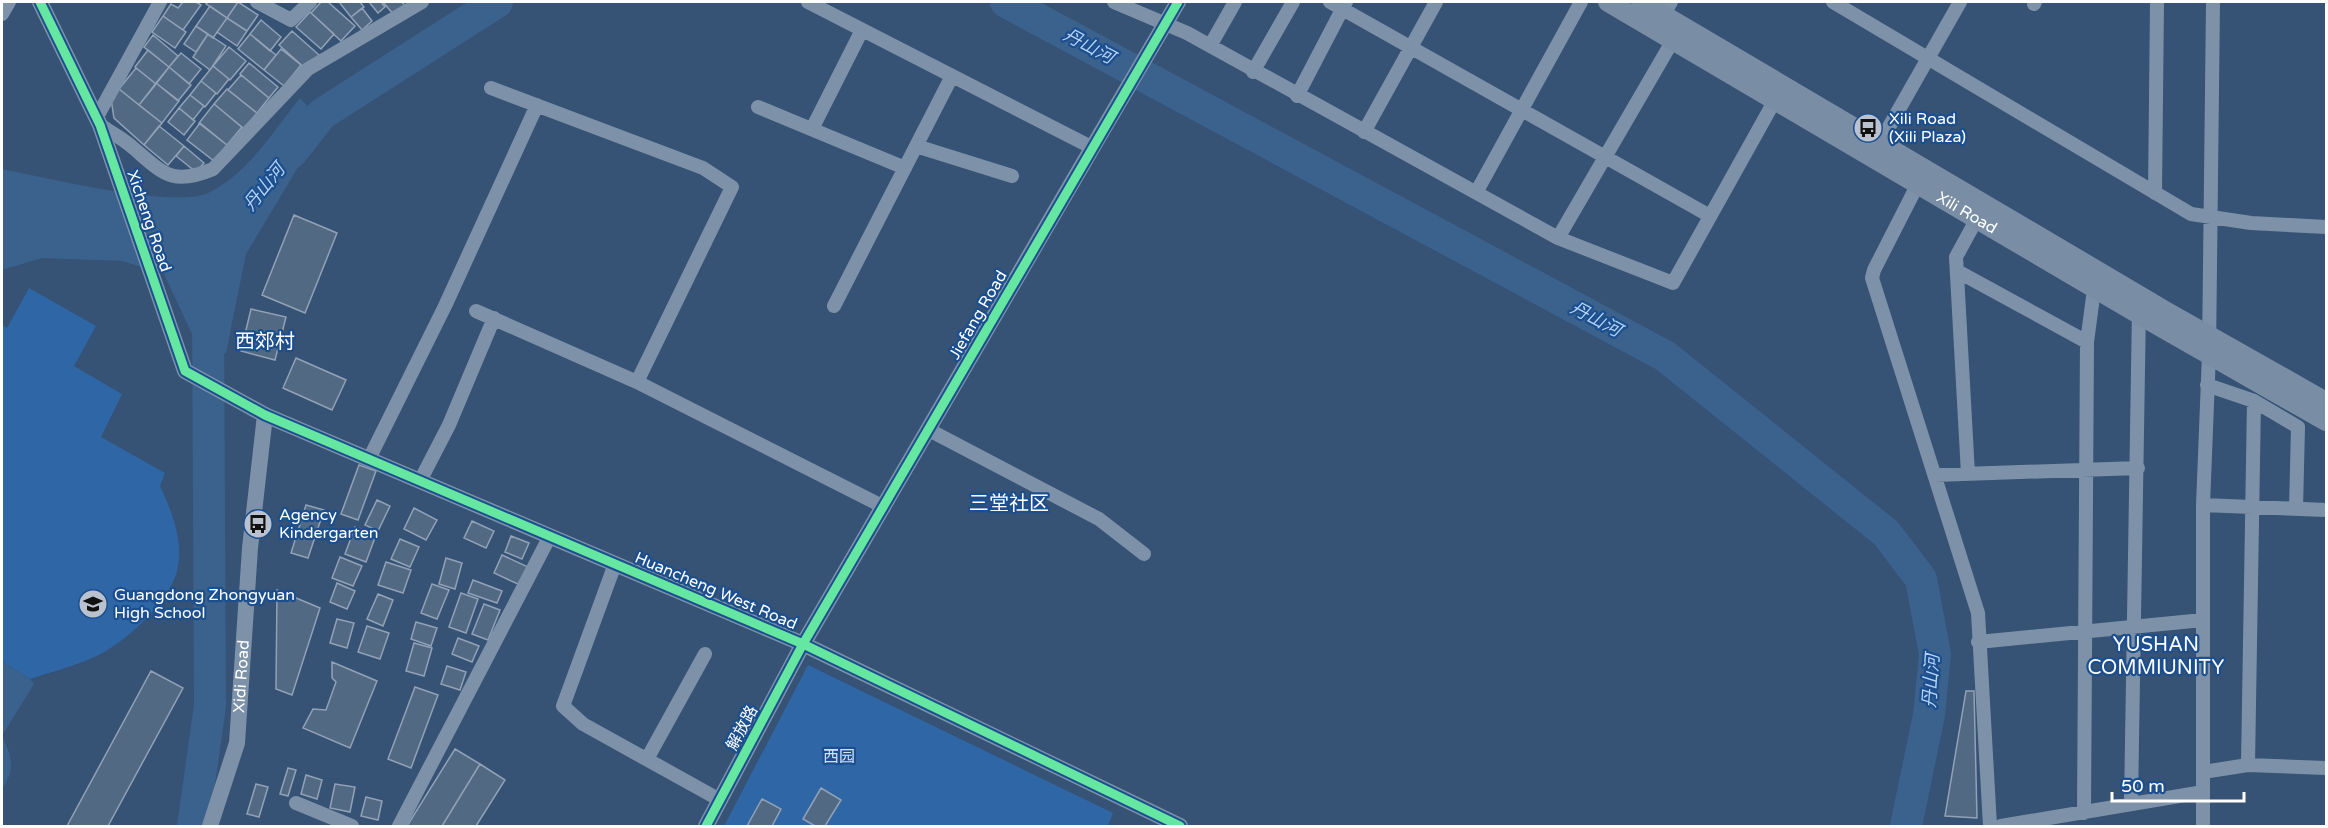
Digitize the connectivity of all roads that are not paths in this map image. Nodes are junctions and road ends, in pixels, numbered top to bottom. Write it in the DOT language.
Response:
graph roads {
  1 [pos="9,2"];
  2 [pos="40,2"];
  3 [pos="160,2"];
  4 [pos="257,2"];
  5 [pos="310,2"];
  6 [pos="422,2"];
  7 [pos="808,2"];
  8 [pos="1114,2"];
  9 [pos="1178,2"];
  10 [pos="1235,2"];
  11 [pos="1293,2"];
  12 [pos="1436,2"];
  13 [pos="1581,2"];
  14 [pos="1608,2"];
  15 [pos="1641,2"];
  16 [pos="1833,2"];
  17 [pos="1960,2"];
  18 [pos="2157,2"];
  19 [pos="2213,2"];
  20 [pos="1339,4"];
  21 [pos="2,14"];
  22 [pos="1663,15"];
  23 [pos="862,30"];
  24 [pos="1677,32"];
  25 [pos="1209,46"];
  26 [pos="1411,47"];
  27 [pos="1928,58"];
  28 [pos="1253,72"];
  29 [pos="952,76"];
  30 [pos="491,88"];
  31 [pos="1780,93"];
  32 [pos="1297,96"];
  33 [pos="537,105"];
  34 [pos="758,106"];
  35 [pos="1521,110"];
  36 [pos="98,121"];
  37 [pos="812,129"];
  38 [pos="1364,132"];
  39 [pos="916,146"];
  40 [pos="1093,148"];
  41 [pos="1876,149"];
  42 [pos="1605,157"];
  43 [pos="905,168"];
  44 [pos="1012,176"];
  45 [pos="1922,176"];
  46 [pos="1477,191"];
  47 [pos="2155,193"];
  48 [pos="1981,211"];
  49 [pos="1710,216"];
  50 [pos="2210,217"];
  51 [pos="2326,227"];
  52 [pos="1558,238"];
  53 [pos="1957,271"];
  54 [pos="2096,279"];
  55 [pos="2140,305"];
  56 [pos="834,306"];
  57 [pos="476,311"];
  58 [pos="494,318"];
  59 [pos="2087,342"];
  60 [pos="2208,344"];
  61 [pos="637,382"];
  62 [pos="2207,385"];
  63 [pos="2254,401"];
  64 [pos="2326,402"];
  65 [pos="265,415"];
  66 [pos="2326,421"];
  67 [pos="929,430"];
  68 [pos="369,459"];
  69 [pos="2138,468"];
  70 [pos="2086,470"];
  71 [pos="1968,474"];
  72 [pos="1935,475"];
  73 [pos="420,481"];
  74 [pos="2203,505"];
  75 [pos="884,507"];
  76 [pos="2253,507"];
  77 [pos="2296,509"];
  78 [pos="2326,510"];
  79 [pos="550,536"];
  80 [pos="1144,554"];
  81 [pos="615,564"];
  82 [pos="2203,620"];
  83 [pos="2134,627"];
  84 [pos="2085,631"];
  85 [pos="1978,642"];
  86 [pos="803,644"];
  87 [pos="705,654"];
  88 [pos="646,759"];
  89 [pos="2248,765"];
  90 [pos="2326,768"];
  91 [pos="2203,772"];
  92 [pos="2203,792"];
  93 [pos="720,800"];
  94 [pos="296,803"];
  95 [pos="2131,804"];
  96 [pos="2084,813"];
  97 [pos="210,826"];
  98 [pos="352,826"];
  99 [pos="399,826"];
  100 [pos="706,826"];
  101 [pos="1180,826"];
  102 [pos="1990,826"];
  103 [pos="2001,826"];
  104 [pos="2203,826"];
  1 -- 21 [label="street"];
  2 -- 36 [label="street, Xicheng Road"];
  3 -- 36 [label="street"];
  4 -- 5 [label="street"];
  6 -- 36 [label="street"];
  7 -- 23 [label="street"];
  8 -- 25 [label="street"];
  9 -- 40 [label="street, Jiefang Road, bridge"];
  10 -- 25 [label="street"];
  11 -- 28 [label="street"];
  12 -- 26 [label="street"];
  13 -- 35 [label="street"];
  14 -- 22 [label="main road, Xili Road"];
  15 -- 22 [label="main road, Xili Road"];
  16 -- 27 [label="street"];
  17 -- 27 [label="street"];
  18 -- 47 [label="street"];
  19 -- 50 [label="street"];
  20 -- 26 [label="street"];
  20 -- 32 [label="street"];
  22 -- 24 [label="main road, Xili Road"];
  23 -- 29 [label="street"];
  23 -- 37 [label="street"];
  24 -- 31 [label="main road, Xili Road"];
  24 -- 42 [label="street"];
  25 -- 28 [label="street"];
  26 -- 35 [label="street"];
  26 -- 38 [label="street"];
  27 -- 41 [label="street"];
  27 -- 47 [label="street"];
  28 -- 32 [label="street"];
  29 -- 39 [label="street"];
  29 -- 40 [label="street"];
  30 -- 33 [label="street"];
  31 -- 41 [label="main road, Xili Road"];
  31 -- 49 [label="street"];
  32 -- 38 [label="street"];
  33 -- 61 [label="street"];
  33 -- 68 [label="street"];
  34 -- 37 [label="street"];
  35 -- 42 [label="street"];
  35 -- 46 [label="street"];
  36 -- 65 [label="street, Xicheng Road"];
  37 -- 43 [label="street"];
  38 -- 46 [label="street"];
  39 -- 43 [label="street"];
  39 -- 44 [label="street"];
  40 -- 67 [label="street, Jiefang Road"];
  41 -- 45 [label="main road, Xili Road"];
  42 -- 49 [label="street"];
  42 -- 52 [label="street"];
  43 -- 56 [label="street"];
  45 -- 48 [label="main road, Xili Road"];
  45 -- 72 [label="street"];
  46 -- 52 [label="street"];
  47 -- 50 [label="street"];
  48 -- 53 [label="street"];
  48 -- 54 [label="main road, Xili Road"];
  49 -- 52 [label="street"];
  50 -- 51 [label="street"];
  50 -- 60 [label="street"];
  53 -- 59 [label="street"];
  53 -- 71 [label="street"];
  54 -- 55 [label="main road, Xili Road"];
  54 -- 59 [label="street"];
  55 -- 60 [label="main road, Xili Road"];
  55 -- 69 [label="street"];
  57 -- 58 [label="street"];
  58 -- 61 [label="street"];
  58 -- 73 [label="street"];
  59 -- 70 [label="street"];
  60 -- 62 [label="street"];
  60 -- 64 [label="main road, Xili Road"];
  60 -- 66 [label="main road, Xili Road"];
  61 -- 75 [label="street"];
  62 -- 63 [label="street"];
  62 -- 74 [label="street"];
  63 -- 76 [label="street"];
  63 -- 77 [label="street"];
  65 -- 68 [label="street, Huancheng West Road"];
  65 -- 97 [label="street, Xidi Road"];
  67 -- 75 [label="street, Jiefang Road"];
  67 -- 80 [label="street"];
  68 -- 73 [label="street, Huancheng West Road"];
  69 -- 70 [label="street"];
  69 -- 83 [label="street"];
  70 -- 71 [label="street"];
  70 -- 84 [label="street"];
  71 -- 72 [label="street"];
  72 -- 85 [label="street"];
  73 -- 79 [label="street, Huancheng West Road"];
  74 -- 76 [label="street"];
  74 -- 82 [label="street"];
  75 -- 86 [label="street, Jiefang Road"];
  76 -- 77 [label="street"];
  76 -- 89 [label="street"];
  77 -- 78 [label="street"];
  79 -- 81 [label="street, Huancheng West Road"];
  79 -- 99 [label="street"];
  81 -- 86 [label="street, Huancheng West Road"];
  81 -- 88 [label="street"];
  82 -- 83 [label="street"];
  82 -- 91 [label="street"];
  83 -- 84 [label="street"];
  83 -- 95 [label="street"];
  84 -- 85 [label="street"];
  84 -- 96 [label="street"];
  85 -- 102 [label="street"];
  86 -- 93 [label="street, 解放路"];
  86 -- 101 [label="street, Huancheng West Road"];
  87 -- 88 [label="street"];
  88 -- 93 [label="street"];
  89 -- 90 [label="street"];
  89 -- 91 [label="street"];
  91 -- 92 [label="street"];
  92 -- 95 [label="street"];
  92 -- 104 [label="street"];
  93 -- 100 [label="street, 解放路"];
  94 -- 98 [label="street"];
  95 -- 96 [label="street"];
  96 -- 103 [label="street"];
}
